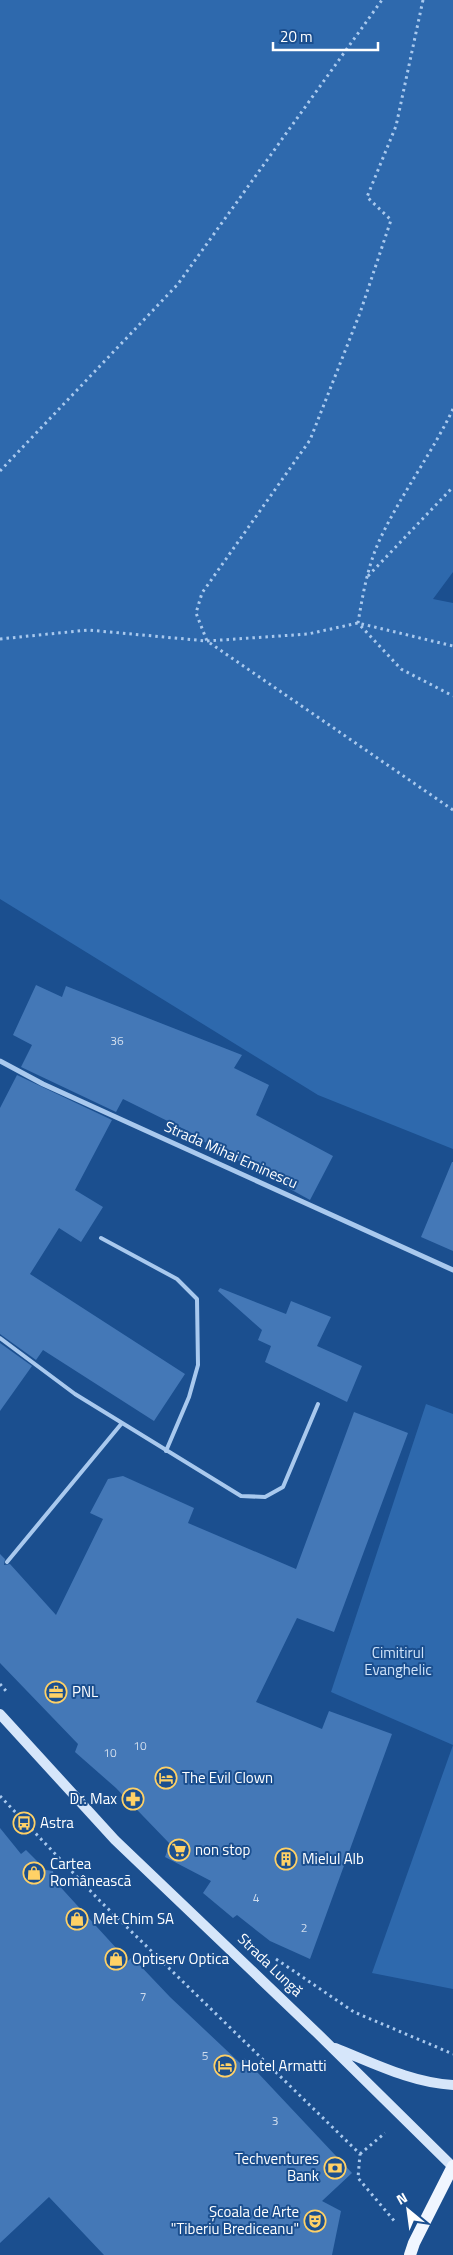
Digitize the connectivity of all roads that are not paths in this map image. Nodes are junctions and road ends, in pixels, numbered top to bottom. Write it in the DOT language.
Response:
graph roads {
  1 [pos="0,1061"];
  2 [pos="101,1238"];
  3 [pos="453,1270"];
  4 [pos="0,1338"];
  5 [pos="318,1404"];
  6 [pos="122,1423"];
  7 [pos="166,1450"];
  8 [pos="7,1562"];
  9 [pos="0,1714"];
  10 [pos="330,2046"];
  11 [pos="453,2085"];
  12 [pos="453,2166"];
  13 [pos="412,2249"];
  1 -- 3 [label="street, Strada Mihai Eminescu"];
  2 -- 7 [label="lane"];
  4 -- 6 [label="lane"];
  5 -- 7 [label="lane"];
  6 -- 7 [label="lane"];
  6 -- 8 [label="lane"];
  9 -- 10 [label="main road, Strada Lungă"];
  10 -- 11 [label="main road"];
  10 -- 12 [label="main road, Strada Lungă"];
  12 -- 13 [label="main road, Strada Lungă"];
}
